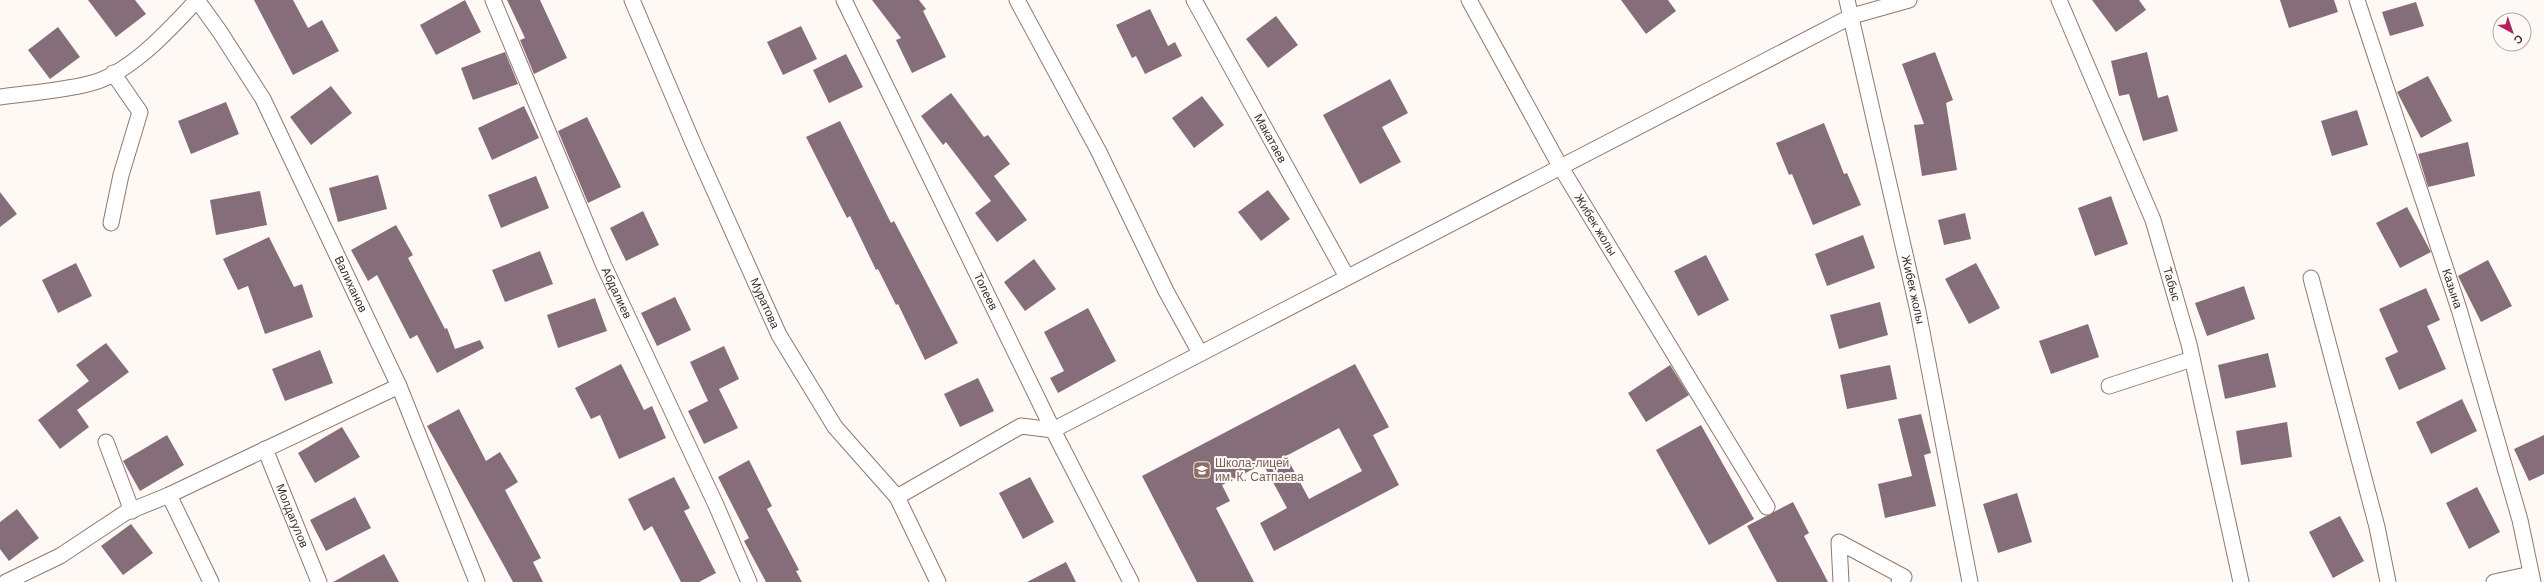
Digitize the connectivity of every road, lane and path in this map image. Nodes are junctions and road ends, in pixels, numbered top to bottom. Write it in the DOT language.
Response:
graph roads {
  1 [pos="197,0"];
  2 [pos="493,0"];
  3 [pos="632,0"];
  4 [pos="844,0"];
  5 [pos="1018,0"];
  6 [pos="1194,0"];
  7 [pos="1469,0"];
  8 [pos="1847,0"];
  9 [pos="1909,0"];
  10 [pos="2059,0"];
  11 [pos="2357,0"];
  12 [pos="1852,16"];
  13 [pos="112,73"];
  14 [pos="0,97"];
  15 [pos="1560,166"];
  16 [pos="111,223"];
  17 [pos="1347,276"];
  18 [pos="2311,278"];
  19 [pos="1200,353"];
  20 [pos="2192,359"];
  21 [pos="398,386"];
  22 [pos="2109,386"];
  23 [pos="1053,430"];
  24 [pos="106,442"];
  25 [pos="265,449"];
  26 [pos="169,495"];
  27 [pos="897,497"];
  28 [pos="1767,507"];
  29 [pos="132,511"];
  30 [pos="2532,578"];
  31 [pos="6,582"];
  32 [pos="211,582"];
  33 [pos="319,582"];
  34 [pos="477,582"];
  35 [pos="750,582"];
  36 [pos="938,582"];
  37 [pos="1131,582"];
  38 [pos="1841,582"];
  39 [pos="1899,582"];
  40 [pos="1970,582"];
  41 [pos="2241,582"];
  42 [pos="2388,582"];
  43 [pos="2494,582"];
  1 -- 13 [label="street"];
  1 -- 21 [label="street, Валиханов"];
  2 -- 35 [label="street, Абдалиев"];
  3 -- 27 [label="street, Муратова"];
  4 -- 23 [label="street, Толеев"];
  5 -- 19 [label="street"];
  6 -- 17 [label="street, Макатаев"];
  7 -- 15 [label="street, Жибек жолы"];
  8 -- 12 [label="street, Жибек жолы"];
  9 -- 12 [label="street"];
  10 -- 20 [label="street, Табыс"];
  11 -- 30 [label="street, Казына"];
  12 -- 15 [label="street"];
  12 -- 40 [label="street, Жибек жолы"];
  13 -- 14 [label="street"];
  13 -- 16 [label="street"];
  15 -- 17 [label="street"];
  15 -- 28 [label="street, Жибек жолы"];
  17 -- 19 [label="street"];
  18 -- 42 [label="street"];
  19 -- 23 [label="street"];
  20 -- 22 [label="street"];
  20 -- 41 [label="street, Табыс"];
  21 -- 25 [label="street"];
  21 -- 34 [label="street, Валиханов"];
  23 -- 27 [label="street"];
  23 -- 37 [label="street, Толеев"];
  24 -- 29 [label="street"];
  25 -- 26 [label="street"];
  25 -- 33 [label="street, Молдагулов"];
  26 -- 29 [label="street"];
  26 -- 32 [label="street"];
  27 -- 36 [label="street, Муратова"];
  29 -- 31 [label="street"];
  30 -- 43 [label="street"];
  38 -- 39 [label="street"];
}
